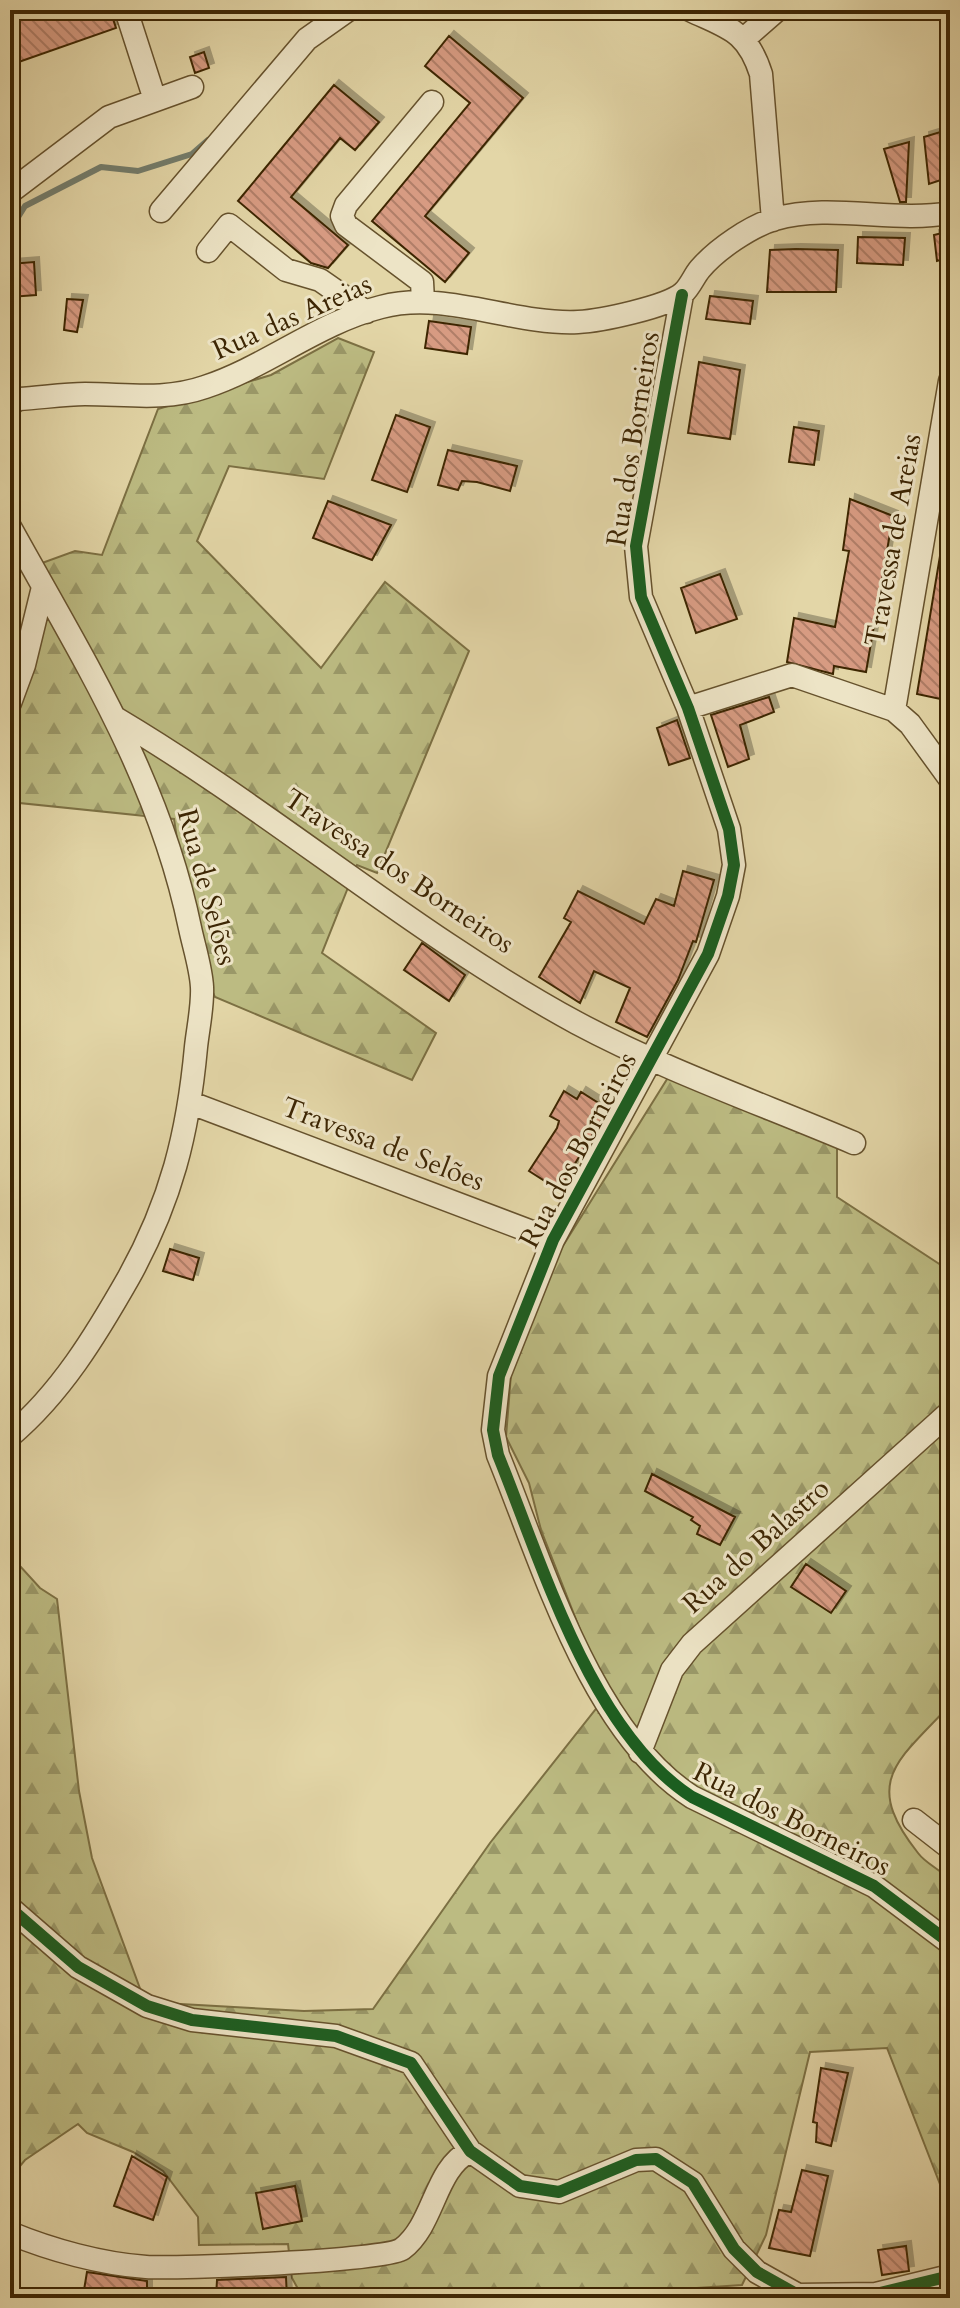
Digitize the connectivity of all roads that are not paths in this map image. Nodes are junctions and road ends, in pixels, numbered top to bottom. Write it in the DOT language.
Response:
graph roads {
  1 [pos="126,10"];
  2 [pos="348,10"];
  3 [pos="690,10"];
  4 [pos="777,10"];
  5 [pos="745,38"];
  6 [pos="192,87"];
  7 [pos="155,100"];
  8 [pos="432,102"];
  9 [pos="10,192"];
  10 [pos="161,211"];
  11 [pos="950,213"];
  12 [pos="773,220"];
  13 [pos="208,251"];
  14 [pos="682,295"];
  15 [pos="423,301"];
  16 [pos="366,312"];
  17 [pos="950,381"];
  18 [pos="10,404"];
  19 [pos="10,527"];
  20 [pos="43,587"];
  21 [pos="10,703"];
  22 [pos="688,708"];
  23 [pos="894,710"];
  24 [pos="117,719"];
  25 [pos="950,779"];
  26 [pos="654,1059"];
  27 [pos="191,1103"];
  28 [pos="854,1143"];
  29 [pos="553,1240"];
  30 [pos="950,1412"];
  31 [pos="10,1436"];
  32 [pos="640,1752"];
  33 [pos="914,1820"];
  34 [pos="950,1848"];
  35 [pos="10,1908"];
  36 [pos="950,1943"];
  37 [pos="470,2151"];
  38 [pos="10,2233"];
  39 [pos="950,2276"];
  40 [pos="924,2290"];
  1 -- 7 [label="street"];
  2 -- 10 [label="street"];
  3 -- 5 [label="street"];
  4 -- 5 [label="street"];
  5 -- 12 [label="street"];
  6 -- 7 [label="street"];
  7 -- 9 [label="street"];
  8 -- 15 [label="street"];
  11 -- 12 [label="street"];
  12 -- 14 [label="street"];
  13 -- 16 [label="street"];
  14 -- 15 [label="street, Rua das Areias"];
  14 -- 22 [label="street, Rua dos Borneiros"];
  15 -- 16 [label="street, Rua das Areias"];
  16 -- 18 [label="street, Rua das Areias"];
  17 -- 23 [label="street, Travessa de Areias"];
  19 -- 20 [label="street, Rua de Selões"];
  20 -- 21 [label="street"];
  20 -- 24 [label="street, Rua de Selões"];
  22 -- 23 [label="street"];
  22 -- 26 [label="street, Rua dos Borneiros"];
  23 -- 25 [label="street"];
  24 -- 26 [label="street, Travessa dos Borneiros"];
  24 -- 27 [label="street, Rua de Selões"];
  26 -- 28 [label="street, Travessa dos Borneiros"];
  26 -- 29 [label="street, Rua dos Borneiros"];
  27 -- 29 [label="street, Travessa de Selões"];
  27 -- 31 [label="street, Rua de Selões"];
  29 -- 32 [label="street, Rua dos Borneiros"];
  30 -- 32 [label="street, Rua do Balastro"];
  32 -- 36 [label="street, Rua dos Borneiros"];
  33 -- 34 [label="street"];
  35 -- 37 [label="street"];
  37 -- 38 [label="street"];
  37 -- 40 [label="street"];
  39 -- 40 [label="street"];
}
